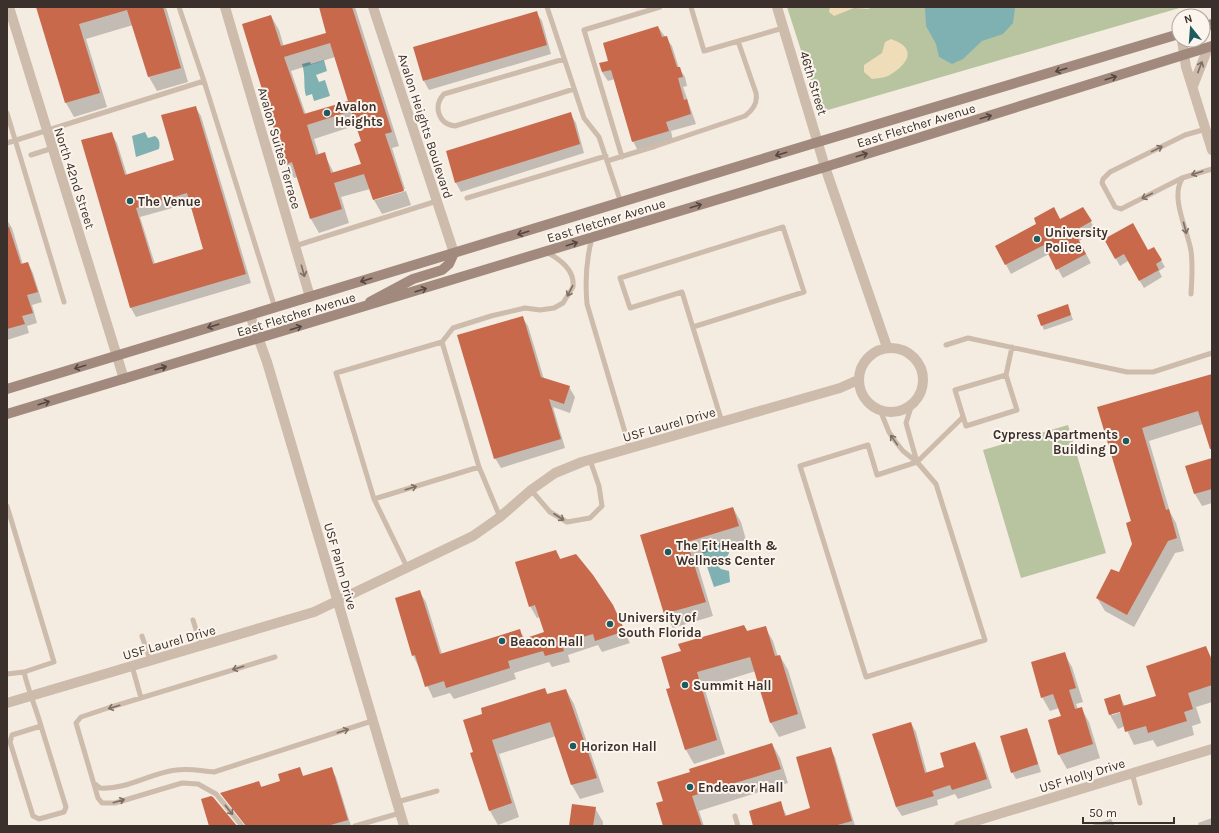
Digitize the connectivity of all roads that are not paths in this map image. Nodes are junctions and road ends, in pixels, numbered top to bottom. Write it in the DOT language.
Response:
graph roads {
  1 [pos="9,7"];
  2 [pos="179,7"];
  3 [pos="225,7"];
  4 [pos="373,7"];
  5 [pos="547,7"];
  6 [pos="660,7"];
  7 [pos="691,7"];
  8 [pos="776,7"];
  9 [pos="783,28"];
  10 [pos="1171,36"];
  11 [pos="738,41"];
  12 [pos="1183,48"];
  13 [pos="1207,48"];
  14 [pos="1210,48"];
  15 [pos="1183,55"];
  16 [pos="564,59"];
  17 [pos="204,81"];
  18 [pos="1192,86"];
  19 [pos="574,89"];
  20 [pos="7,113"];
  21 [pos="1206,129"];
  22 [pos="46,130"];
  23 [pos="16,140"];
  24 [pos="818,142"];
  25 [pos="7,143"];
  26 [pos="53,148"];
  27 [pos="1212,150"];
  28 [pos="31,155"];
  29 [pos="622,157"];
  30 [pos="606,159"];
  31 [pos="825,167"];
  32 [pos="1212,169"];
  33 [pos="1182,178"];
  34 [pos="467,198"];
  35 [pos="437,201"];
  36 [pos="620,203"];
  37 [pos="592,238"];
  38 [pos="295,246"];
  39 [pos="546,252"];
  40 [pos="454,253"];
  41 [pos="1191,294"];
  42 [pos="310,297"];
  43 [pos="64,302"];
  44 [pos="275,308"];
  45 [pos="358,309"];
  46 [pos="250,315"];
  47 [pos="692,327"];
  48 [pos="259,339"];
  49 [pos="442,342"];
  50 [pos="946,345"];
  51 [pos="1012,347"];
  52 [pos="887,348"];
  53 [pos="1212,353"];
  54 [pos="118,356"];
  55 [pos="1006,375"];
  56 [pos="124,379"];
  57 [pos="858,380"];
  58 [pos="7,389"];
  59 [pos="912,404"];
  60 [pos="880,410"];
  61 [pos="7,414"];
  62 [pos="963,417"];
  63 [pos="722,422"];
  64 [pos="630,449"];
  65 [pos="590,460"];
  66 [pos="918,462"];
  67 [pos="479,467"];
  68 [pos="531,490"];
  69 [pos="374,500"];
  70 [pos="7,506"];
  71 [pos="500,517"];
  72 [pos="407,567"];
  73 [pos="336,600"];
  74 [pos="193,620"];
  75 [pos="142,636"];
  76 [pos="201,646"];
  77 [pos="275,657"];
  78 [pos="150,660"];
  79 [pos="132,666"];
  80 [pos="24,672"];
  81 [pos="7,674"];
  82 [pos="32,696"];
  83 [pos="141,698"];
  84 [pos="7,703"];
  85 [pos="372,721"];
  86 [pos="41,726"];
  87 [pos="1212,749"];
  88 [pos="1132,773"];
  89 [pos="94,783"];
  90 [pos="437,791"];
  91 [pos="397,802"];
  92 [pos="1140,803"];
  93 [pos="400,813"];
  94 [pos="735,816"];
  95 [pos="242,826"];
  96 [pos="355,826"];
  97 [pos="404,826"];
  98 [pos="738,826"];
  99 [pos="959,826"];
  1 -- 22 [label="street, North 42nd Street"];
  2 -- 17 [label="lane"];
  3 -- 38 [label="street, Avalon Suites Terrace"];
  4 -- 35 [label="street, Avalon Heights Boulevard"];
  5 -- 16 [label="lane"];
  6 -- 29 [label="lane"];
  7 -- 11 [label="lane"];
  8 -- 9 [label="street, 46th Street"];
  9 -- 11 [label="lane"];
  9 -- 24 [label="street, 46th Street"];
  10 -- 24 [label="main road, East Fletcher Avenue, one-way"];
  11 -- 29 [label="lane"];
  12 -- 15 [label="street"];
  13 -- 15 [label="main road, East Fletcher Avenue"];
  18 -- 14 [label="street, one-way"];
  15 -- 18 [label="street"];
  31 -- 15 [label="main road, East Fletcher Avenue, one-way"];
  16 -- 19 [label="lane"];
  16 -- 19 [label="lane"];
  17 -- 22 [label="lane"];
  17 -- 44 [label="lane"];
  18 -- 21 [label="street"];
  19 -- 30 [label="lane"];
  20 -- 23 [label="lane"];
  21 -- 27 [label="street"];
  33 -- 21 [label="lane, one-way"];
  22 -- 23 [label="lane"];
  22 -- 26 [label="street, North 42nd Street"];
  23 -- 25 [label="lane"];
  23 -- 43 [label="lane"];
  24 -- 31 [label="street, 46th Street"];
  24 -- 36 [label="main road, East Fletcher Avenue, one-way"];
  26 -- 28 [label="lane"];
  26 -- 54 [label="street, North 42nd Street"];
  29 -- 30 [label="lane"];
  30 -- 34 [label="lane"];
  30 -- 36 [label="lane"];
  37 -- 31 [label="main road, East Fletcher Avenue, one-way"];
  31 -- 52 [label="street"];
  32 -- 33 [label="lane, one-way"];
  33 -- 41 [label="lane, one-way"];
  35 -- 38 [label="lane"];
  35 -- 40 [label="street, Avalon Heights Boulevard"];
  36 -- 40 [label="main road, East Fletcher Avenue, one-way"];
  39 -- 37 [label="main road, East Fletcher Avenue, one-way"];
  37 -- 64 [label="lane"];
  38 -- 42 [label="street, Avalon Suites Terrace, one-way"];
  45 -- 39 [label="main road, East Fletcher Avenue, one-way"];
  39 -- 49 [label="lane, one-way"];
  40 -- 42 [label="main road, East Fletcher Avenue, one-way"];
  40 -- 45 [label="main road"];
  42 -- 44 [label="main road, East Fletcher Avenue"];
  44 -- 46 [label="main road, East Fletcher Avenue"];
  48 -- 45 [label="main road, East Fletcher Avenue, one-way"];
  46 -- 48 [label="street, USF Palm Drive"];
  46 -- 54 [label="main road, East Fletcher Avenue, one-way"];
  47 -- 47 [label="lane"];
  47 -- 63 [label="lane"];
  56 -- 48 [label="main road, East Fletcher Avenue, one-way"];
  48 -- 73 [label="street, USF Palm Drive"];
  49 -- 67 [label="lane"];
  49 -- 69 [label="lane"];
  50 -- 51 [label="lane"];
  51 -- 53 [label="lane"];
  51 -- 55 [label="lane"];
  52 -- 57 [label="street"];
  52 -- 59 [label="street"];
  54 -- 56 [label="street, North 42nd Street"];
  54 -- 58 [label="main road, East Fletcher Avenue, one-way"];
  55 -- 62 [label="lane"];
  55 -- 62 [label="lane"];
  61 -- 56 [label="main road, East Fletcher Avenue, one-way"];
  57 -- 60 [label="street"];
  57 -- 63 [label="street, USF Laurel Drive"];
  59 -- 60 [label="street"];
  59 -- 66 [label="lane"];
  66 -- 60 [label="lane, one-way"];
  62 -- 66 [label="lane"];
  63 -- 64 [label="street, USF Laurel Drive"];
  64 -- 65 [label="street, USF Laurel Drive"];
  65 -- 68 [label="street, USF Laurel Drive"];
  68 -- 65 [label="lane, one-way"];
  66 -- 66 [label="lane"];
  69 -- 67 [label="lane, one-way"];
  67 -- 71 [label="lane"];
  68 -- 71 [label="street, USF Laurel Drive"];
  69 -- 72 [label="lane"];
  70 -- 80 [label="lane"];
  71 -- 72 [label="street, USF Laurel Drive"];
  72 -- 73 [label="street, USF Laurel Drive"];
  73 -- 76 [label="street, USF Laurel Drive"];
  73 -- 85 [label="street, USF Palm Drive"];
  74 -- 76 [label="lane"];
  75 -- 78 [label="lane"];
  76 -- 78 [label="street, USF Laurel Drive"];
  77 -- 83 [label="lane, one-way"];
  78 -- 79 [label="street, USF Laurel Drive"];
  79 -- 82 [label="street, USF Laurel Drive"];
  79 -- 83 [label="lane"];
  80 -- 81 [label="lane"];
  80 -- 82 [label="lane"];
  82 -- 84 [label="street, USF Laurel Drive"];
  82 -- 86 [label="lane"];
  83 -- 89 [label="lane, one-way"];
  89 -- 85 [label="lane, one-way"];
  85 -- 91 [label="street, USF Palm Drive"];
  86 -- 86 [label="lane"];
  87 -- 88 [label="street, USF Holly Drive"];
  88 -- 92 [label="lane"];
  88 -- 99 [label="street, USF Holly Drive"];
  89 -- 95 [label="lane, one-way"];
  90 -- 91 [label="lane"];
  91 -- 93 [label="street, USF Palm Drive"];
  93 -- 96 [label="lane"];
  93 -- 97 [label="street, USF Palm Drive"];
  94 -- 98 [label="lane"];
}
